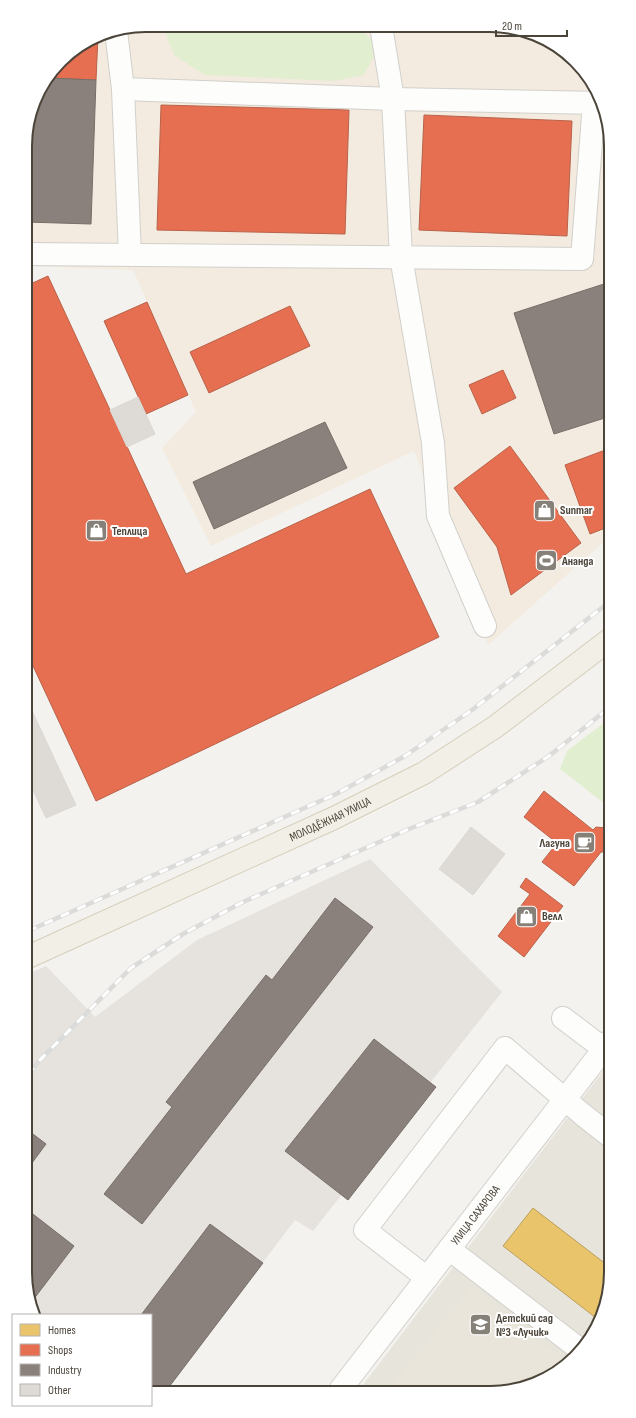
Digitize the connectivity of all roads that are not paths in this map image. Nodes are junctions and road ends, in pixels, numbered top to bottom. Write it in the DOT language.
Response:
graph roads {
  1 [pos="382,32"];
  2 [pos="117,36"];
  3 [pos="123,89"];
  4 [pos="393,99"];
  5 [pos="595,103"];
  6 [pos="597,110"];
  7 [pos="32,254"];
  8 [pos="130,255"];
  9 [pos="401,257"];
  10 [pos="485,626"];
  11 [pos="604,644"];
  12 [pos="32,955"];
  13 [pos="563,1018"];
  14 [pos="604,1043"];
  15 [pos="604,1049"];
  16 [pos="565,1099"];
  17 [pos="604,1131"];
  18 [pos="449,1249"];
  19 [pos="427,1278"];
  20 [pos="577,1346"];
  21 [pos="343,1386"];
  1 -- 4 [label="street"];
  2 -- 3 [label="street"];
  3 -- 4 [label="street"];
  3 -- 8 [label="street"];
  4 -- 5 [label="street"];
  4 -- 9 [label="street"];
  6 -- 9 [label="street"];
  7 -- 8 [label="street"];
  8 -- 9 [label="street"];
  9 -- 10 [label="street"];
  11 -- 12 [label="main road, МОЛОДЁЖНАЯ УЛИЦА"];
  13 -- 14 [label="street"];
  15 -- 16 [label="street, УЛИЦА САХАРОВА"];
  16 -- 17 [label="street"];
  16 -- 18 [label="street, УЛИЦА САХАРОВА"];
  16 -- 19 [label="street"];
  18 -- 19 [label="street, УЛИЦА САХАРОВА"];
  18 -- 20 [label="street"];
  19 -- 21 [label="street, УЛИЦА САХАРОВА"];
}
